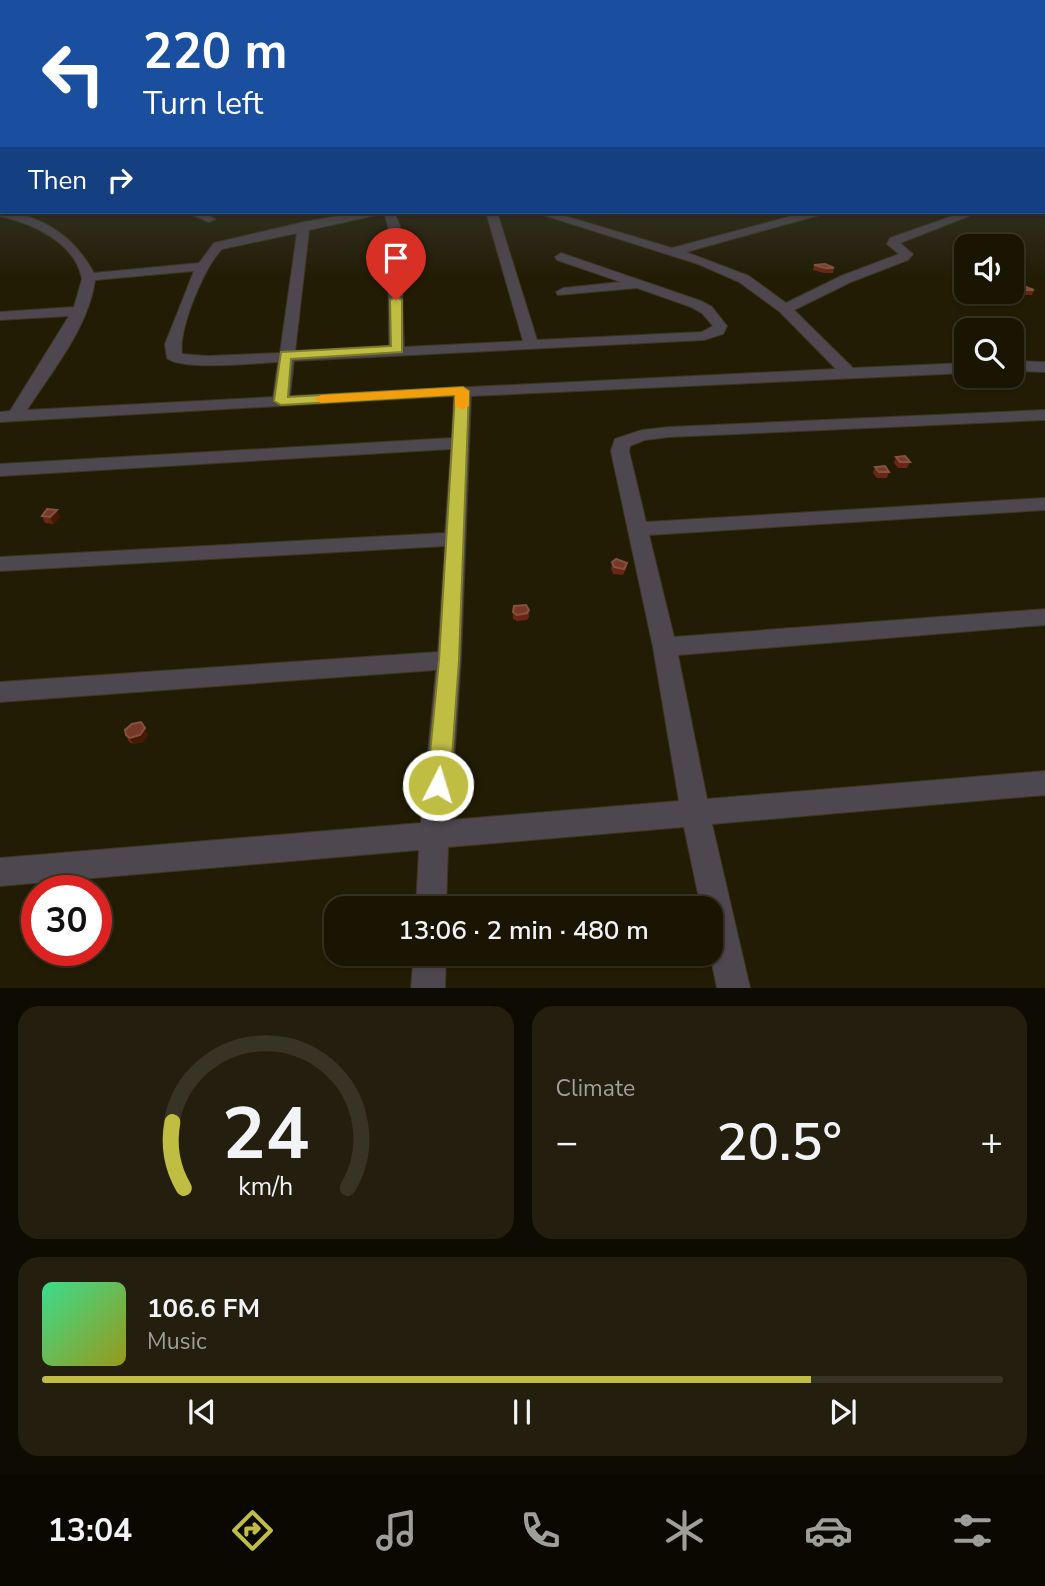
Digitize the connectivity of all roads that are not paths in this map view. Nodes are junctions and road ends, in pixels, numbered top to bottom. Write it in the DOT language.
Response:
graph roads {
  1 [pos="11,214"];
  2 [pos="197,214"];
  3 [pos="367,214"];
  4 [pos="391,214"];
  5 [pos="492,214"];
  6 [pos="547,214"];
  7 [pos="812,214"];
  8 [pos="968,214"];
  9 [pos="209,219"];
  10 [pos="304,226"];
  11 [pos="671,252"];
  12 [pos="561,257"];
  13 [pos="204,266"];
  14 [pos="90,277"];
  15 [pos="638,284"];
  16 [pos="563,292"];
  17 [pos="785,309"];
  18 [pos="79,311"];
  19 [pos="0,316"];
  20 [pos="531,343"];
  21 [pos="397,349"];
  22 [pos="1045,352"];
  23 [pos="285,355"];
  24 [pos="1024,362"];
  25 [pos="1024,366"];
  26 [pos="1045,367"];
  27 [pos="954,369"];
  28 [pos="849,373"];
  29 [pos="463,391"];
  30 [pos="281,401"];
  31 [pos="1045,415"];
  32 [pos="8,416"];
  33 [pos="459,443"];
  34 [pos="0,470"];
  35 [pos="1045,504"];
  36 [pos="640,529"];
  37 [pos="453,538"];
  38 [pos="0,564"];
  39 [pos="1045,617"];
  40 [pos="665,647"];
  41 [pos="449,660"];
  42 [pos="0,692"];
  43 [pos="1045,783"];
  44 [pos="695,813"];
  45 [pos="434,835"];
  46 [pos="0,872"];
  47 [pos="431,896"];
  48 [pos="429,966"];
  49 [pos="428,988"];
  50 [pos="734,988"];
  1 -- 14 [label="street"];
  2 -- 9 [label="street"];
  3 -- 10 [label="street"];
  4 -- 21 [label="street"];
  5 -- 20 [label="street"];
  6 -- 11 [label="street"];
  7 -- 11 [label="street"];
  8 -- 17 [label="street"];
  10 -- 13 [label="street"];
  10 -- 23 [label="street"];
  11 -- 17 [label="street"];
  12 -- 15 [label="street"];
  13 -- 14 [label="street"];
  13 -- 23 [label="street"];
  14 -- 18 [label="street"];
  15 -- 16 [label="street"];
  15 -- 20 [label="street"];
  17 -- 28 [label="street"];
  18 -- 19 [label="street"];
  18 -- 32 [label="street"];
  20 -- 21 [label="street"];
  21 -- 23 [label="street"];
  22 -- 24 [label="street"];
  23 -- 30 [label="street"];
  25 -- 26 [label="street"];
  27 -- 28 [label="street"];
  28 -- 29 [label="street"];
  29 -- 30 [label="street"];
  29 -- 33 [label="street"];
  30 -- 32 [label="street"];
  31 -- 36 [label="street"];
  33 -- 34 [label="street"];
  33 -- 37 [label="street"];
  35 -- 36 [label="street"];
  36 -- 40 [label="street"];
  37 -- 38 [label="street"];
  37 -- 41 [label="street"];
  39 -- 40 [label="street"];
  40 -- 44 [label="street"];
  41 -- 42 [label="street"];
  41 -- 45 [label="street"];
  43 -- 44 [label="street"];
  44 -- 45 [label="street"];
  44 -- 50 [label="street"];
  45 -- 46 [label="street"];
  45 -- 47 [label="street"];
  48 -- 49 [label="street"];
}
